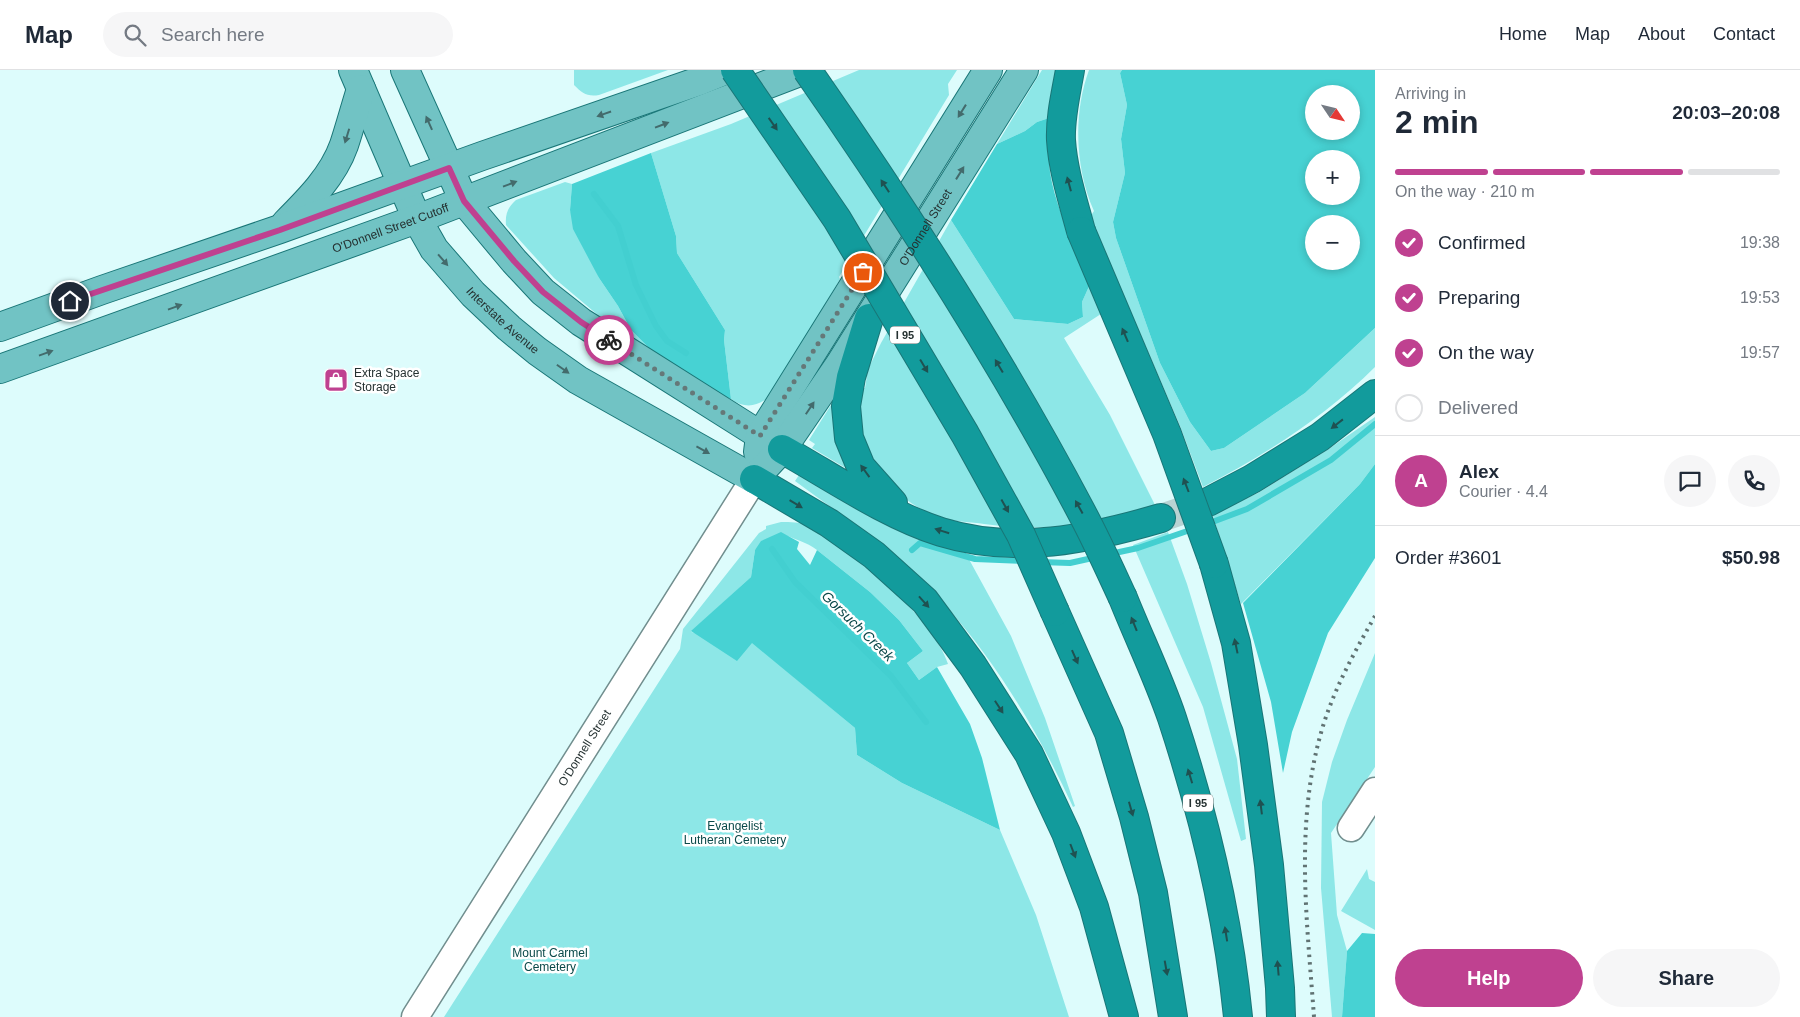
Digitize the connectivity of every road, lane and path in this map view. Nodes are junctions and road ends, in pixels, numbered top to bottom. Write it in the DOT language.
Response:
graph roads {
  1 [pos="405,70"];
  2 [pos="726,70"];
  3 [pos="734,70"];
  4 [pos="806,70"];
  5 [pos="988,70"];
  6 [pos="1024,70"];
  7 [pos="1070,70"];
  8 [pos="357,80"];
  9 [pos="449,168"];
  10 [pos="401,185"];
  11 [pos="464,201"];
  12 [pos="417,219"];
  13 [pos="280,230"];
  14 [pos="870,318"];
  15 [pos="0,327"];
  16 [pos="0,369"];
  17 [pos="1375,394"];
  18 [pos="771,442"];
  19 [pos="754,479"];
  20 [pos="1208,502"];
  21 [pos="1162,518"];
  22 [pos="910,520"];
  23 [pos="1375,791"];
  24 [pos="1351,828"];
  25 [pos="415,1017"];
  26 [pos="1124,1017"];
  27 [pos="1173,1017"];
  28 [pos="1238,1017"];
  29 [pos="1281,1017"];
  9 -- 1 [label="main road, one-way"];
  2 -- 9 [label="main road, one-way"];
  3 -- 27 [label="highway, I 95, one-way, bridge"];
  11 -- 4 [label="main road, O'Donnell Street Cutoff, one-way"];
  28 -- 4 [label="highway, I 95, one-way, bridge"];
  5 -- 18 [label="main road, O'Donnell Street, one-way"];
  14 -- 6 [label="main road, O'Donnell Street, one-way"];
  29 -- 7 [label="highway, one-way, bridge"];
  8 -- 10 [label="main road, Interstate Avenue"];
  8 -- 13 [label="main road, one-way"];
  9 -- 10 [label="main road"];
  9 -- 11 [label="main road"];
  10 -- 12 [label="main road, Interstate Avenue"];
  10 -- 13 [label="main road"];
  11 -- 12 [label="main road, O'Donnell Street Cutoff"];
  11 -- 18 [label="main road"];
  16 -- 12 [label="main road, O'Donnell Street Cutoff, one-way"];
  12 -- 19 [label="main road, Interstate Avenue, one-way"];
  13 -- 15 [label="main road"];
  18 -- 14 [label="main road, O'Donnell Street, one-way"];
  22 -- 14 [label="highway, one-way"];
  17 -- 20 [label="highway, one-way"];
  18 -- 19 [label="main road, O'Donnell Street"];
  18 -- 22 [label="highway"];
  19 -- 25 [label="street, O'Donnell Street"];
  19 -- 26 [label="highway, one-way"];
  21 -- 22 [label="highway, one-way"];
  23 -- 24 [label="street"];
}
